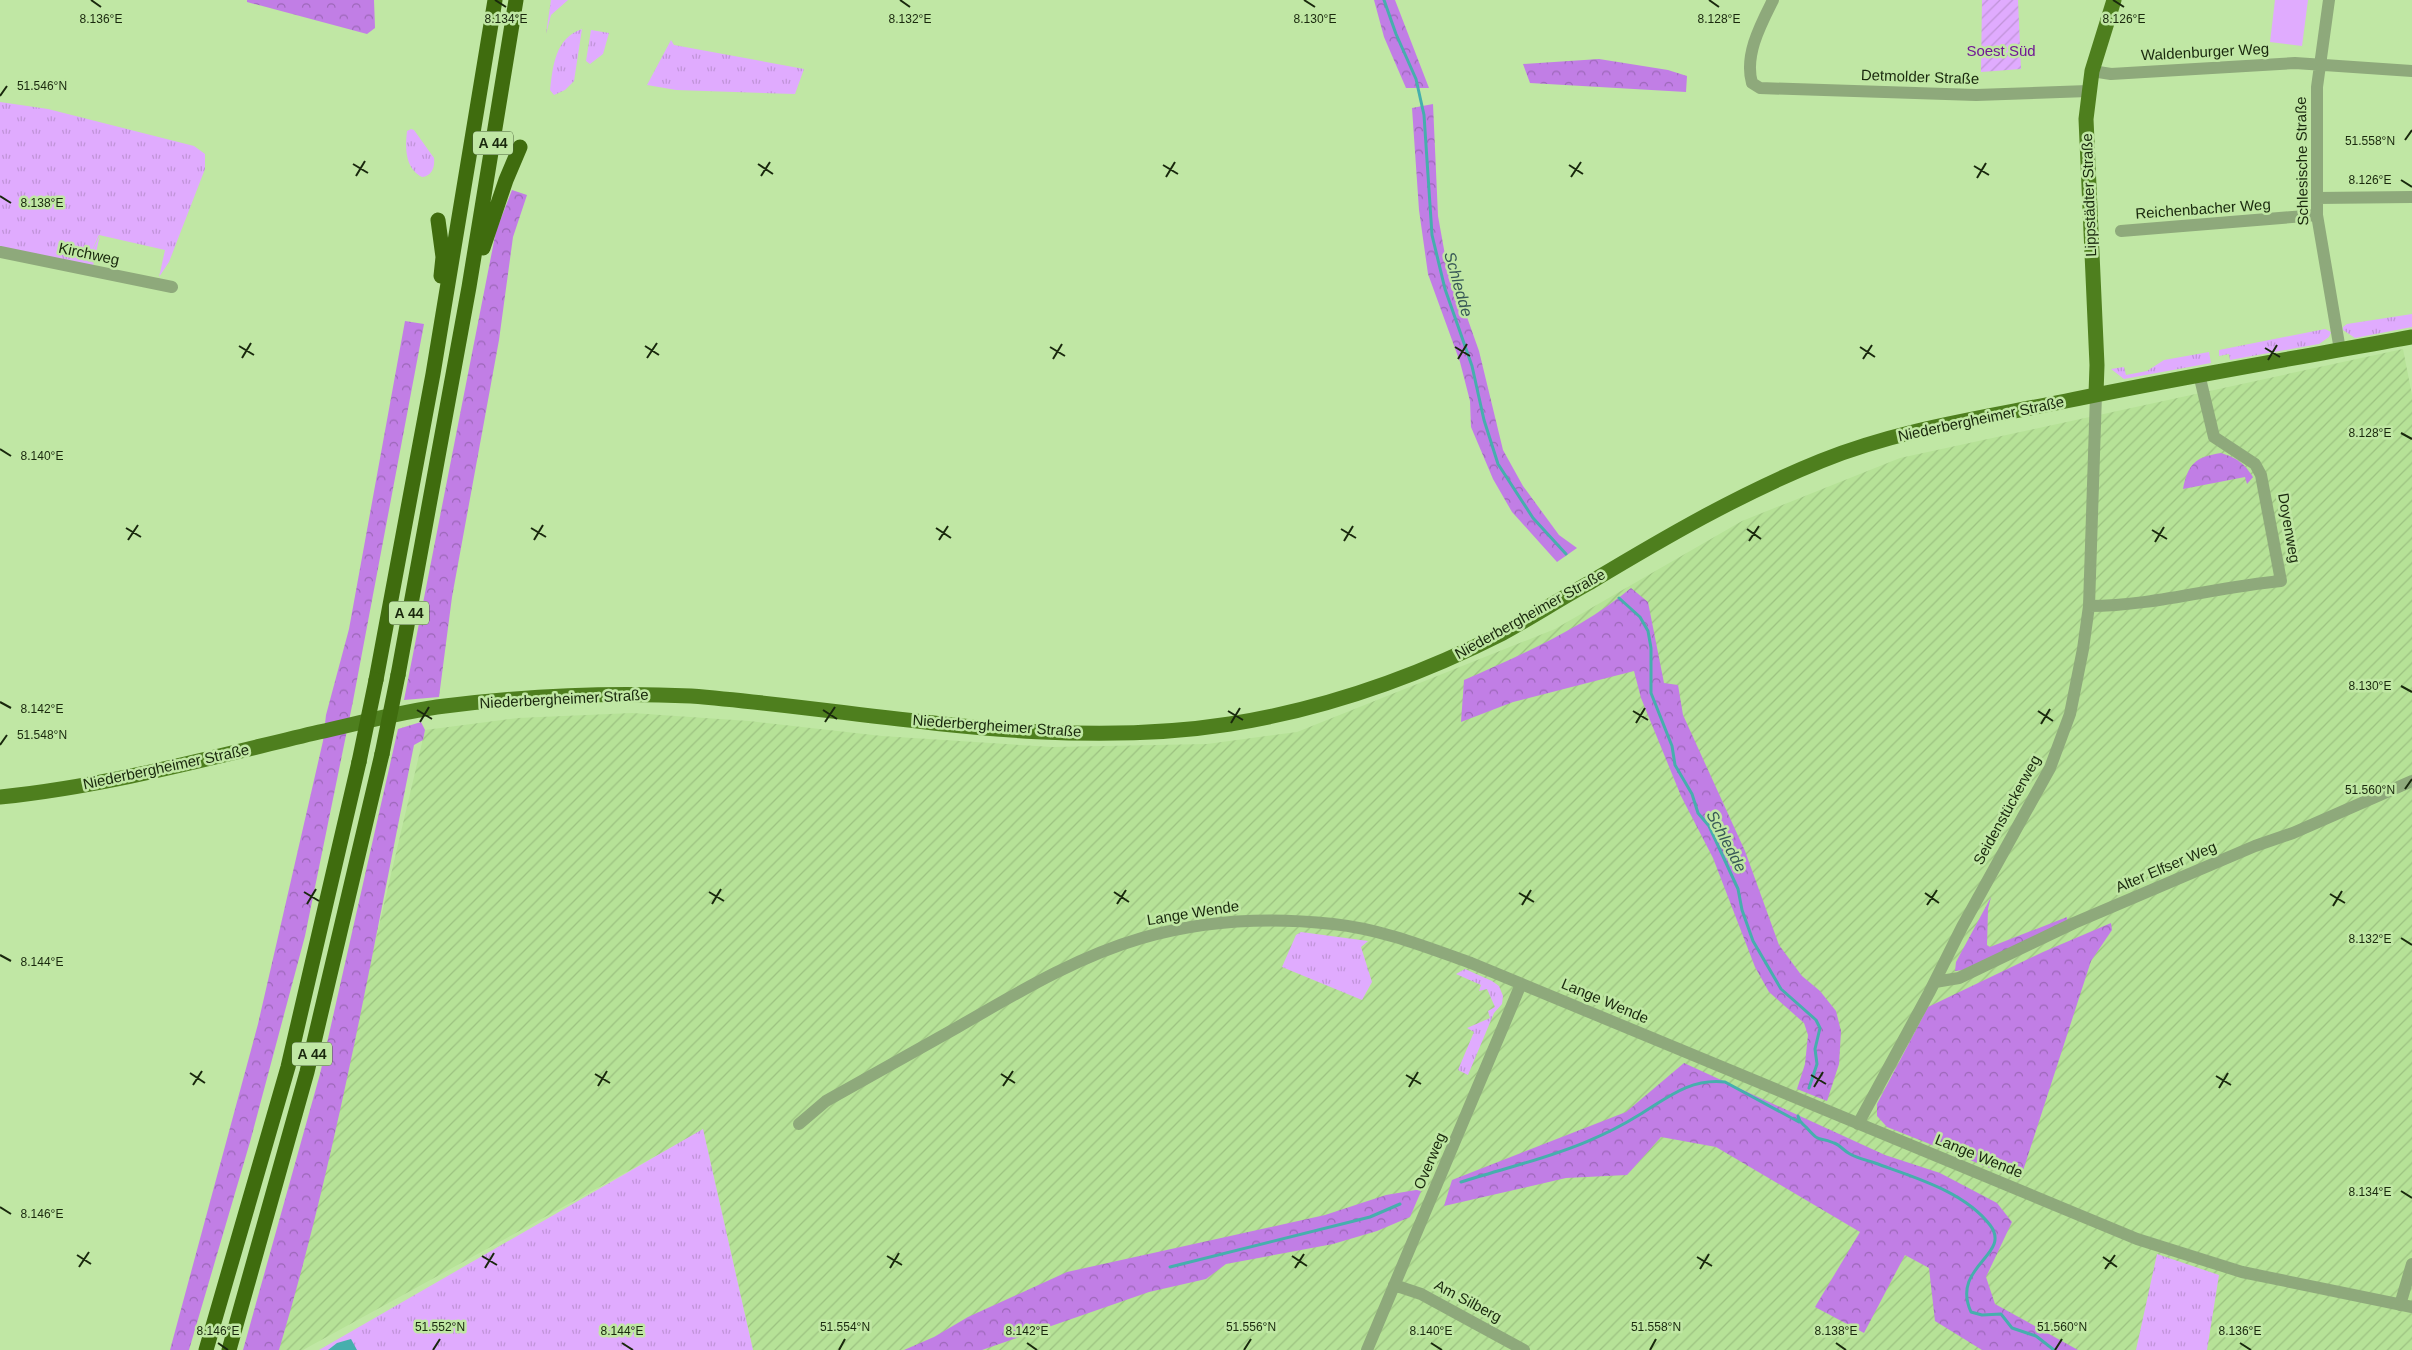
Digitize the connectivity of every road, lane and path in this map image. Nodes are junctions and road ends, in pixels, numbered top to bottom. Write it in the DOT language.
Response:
graph roads {
  1 [pos="495,0"];
  2 [pos="516,0"];
  3 [pos="1773,0"];
  4 [pos="2114,0"];
  5 [pos="2329,0"];
  6 [pos="2320,64"];
  7 [pos="2092,71"];
  8 [pos="2412,71"];
  9 [pos="2088,92"];
  10 [pos="520,148"];
  11 [pos="2412,197"];
  12 [pos="2316,198"];
  13 [pos="2317,216"];
  14 [pos="438,220"];
  15 [pos="2121,231"];
  16 [pos="0,252"];
  17 [pos="444,282"];
  18 [pos="469,287"];
  19 [pos="172,288"];
  20 [pos="2412,337"];
  21 [pos="2340,350"];
  22 [pos="2199,374"];
  23 [pos="2096,394"];
  24 [pos="2089,606"];
  25 [pos="2412,781"];
  26 [pos="0,797"];
  27 [pos="1934,982"];
  28 [pos="1521,984"];
  29 [pos="799,1124"];
  30 [pos="1858,1124"];
  31 [pos="2412,1264"];
  32 [pos="1394,1285"];
  33 [pos="2406,1306"];
  34 [pos="206,1350"];
  35 [pos="229,1350"];
  36 [pos="1367,1350"];
  37 [pos="1524,1350"];
  1 -- 17 [label="highway, A 44"];
  2 -- 18 [label="highway, A 44"];
  3 -- 9 [label="street, Detmolder Straße"];
  4 -- 7 [label="main road, Lippstädter Straße"];
  5 -- 6 [label="street, Schlesische Straße"];
  6 -- 7 [label="street, Waldenburger Weg"];
  6 -- 8 [label="street, Waldenburger Weg"];
  6 -- 12 [label="street, Schlesische Straße"];
  7 -- 9 [label="main road, Lippstädter Straße"];
  9 -- 23 [label="main road, Lippstädter Straße"];
  10 -- 18 [label="highway"];
  11 -- 12 [label="street"];
  12 -- 13 [label="street, Schlesische Straße"];
  13 -- 15 [label="street, Reichenbacher Weg"];
  13 -- 21 [label="street, Schlesische Straße"];
  14 -- 17 [label="highway"];
  16 -- 19 [label="street, Kirchweg"];
  17 -- 34 [label="highway, A 44, bridge"];
  18 -- 35 [label="highway, A 44, bridge"];
  20 -- 21 [label="main road, Niederbergheimer Straße"];
  21 -- 22 [label="main road, Niederbergheimer Straße"];
  22 -- 23 [label="main road, Niederbergheimer Straße"];
  22 -- 24 [label="street, Doyenweg"];
  23 -- 24 [label="street, Seidenstückerweg"];
  23 -- 26 [label="main road, Niederbergheimer Straße"];
  24 -- 27 [label="street, Seidenstückerweg"];
  25 -- 27 [label="street, Alter Elfser Weg"];
  27 -- 30 [label="street, Seidenstückerweg"];
  28 -- 29 [label="street, Lange Wende"];
  28 -- 30 [label="street, Lange Wende"];
  28 -- 32 [label="street, Overweg"];
  30 -- 33 [label="street, Lange Wende"];
  31 -- 33 [label="street"];
  32 -- 36 [label="street, Overweg"];
  32 -- 37 [label="street, Am Silberg"];
}
